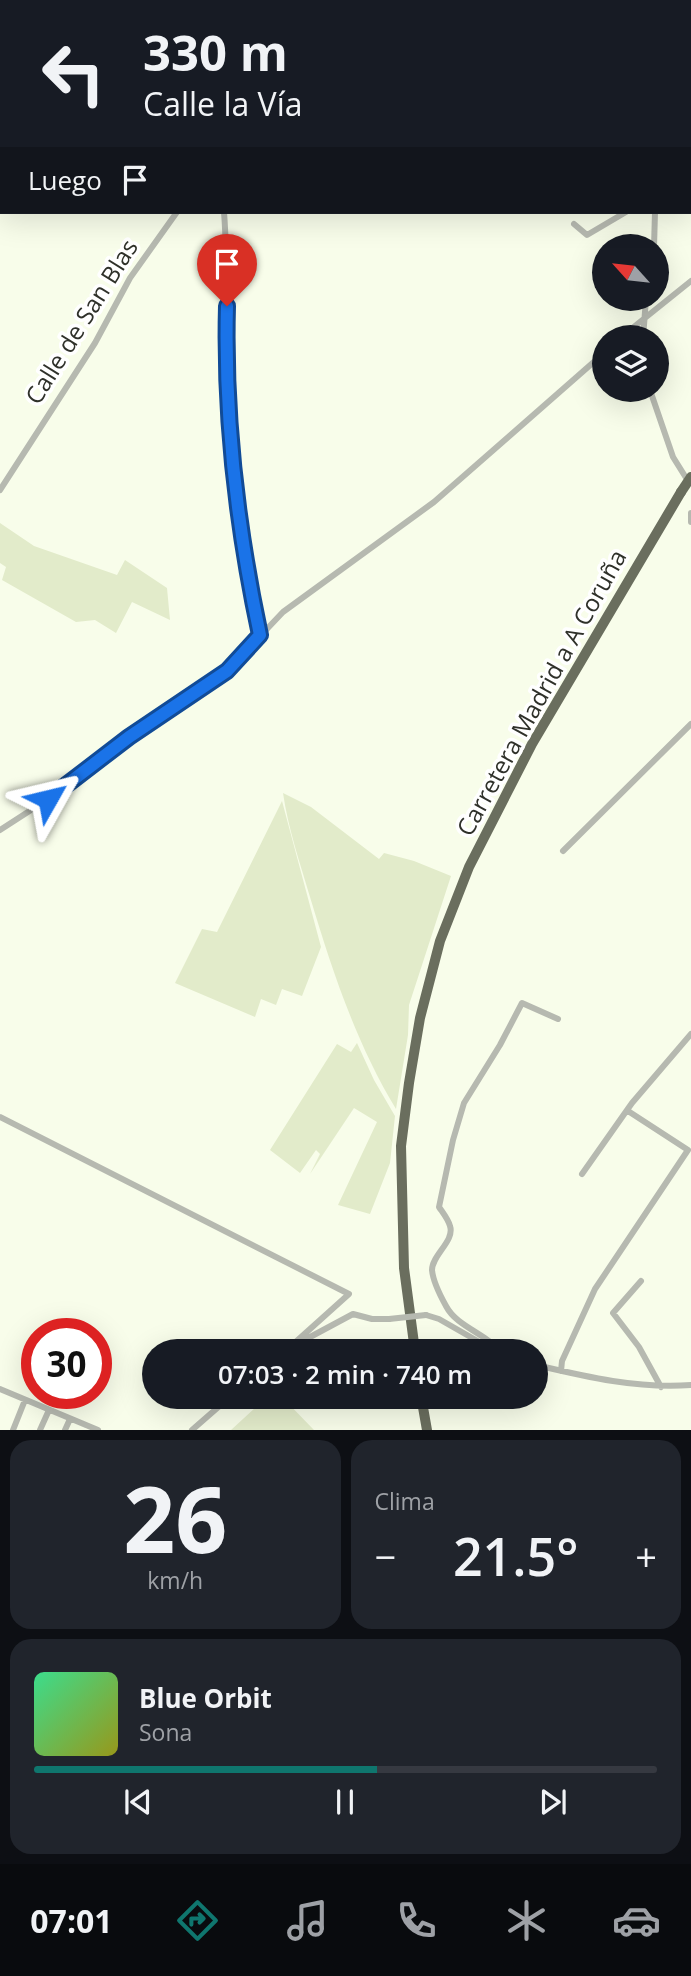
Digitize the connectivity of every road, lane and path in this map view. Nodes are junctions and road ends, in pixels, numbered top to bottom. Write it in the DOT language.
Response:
graph roads {
  1 [pos="176,214"];
  2 [pos="224,214"];
  3 [pos="623,214"];
  4 [pos="655,214"];
  5 [pos="574,223"];
  6 [pos="654,234"];
  7 [pos="691,281"];
  8 [pos="645,312"];
  9 [pos="644,317"];
  10 [pos="635,325"];
  11 [pos="644,325"];
  12 [pos="592,364"];
  13 [pos="654,402"];
  14 [pos="691,477"];
  15 [pos="691,485"];
  16 [pos="0,490"];
  17 [pos="691,513"];
  18 [pos="691,522"];
  19 [pos="260,635"];
  20 [pos="691,724"];
  21 [pos="0,830"];
  22 [pos="563,851"];
  23 [pos="558,1019"];
  24 [pos="691,1034"];
  25 [pos="628,1111"];
  26 [pos="0,1117"];
  27 [pos="582,1174"];
  28 [pos="641,1281"];
  29 [pos="298,1339"];
  30 [pos="310,1339"];
  31 [pos="413,1339"];
  32 [pos="475,1339"];
  33 [pos="488,1339"];
  34 [pos="548,1368"];
  35 [pos="561,1371"];
  36 [pos="691,1385"];
  37 [pos="661,1387"];
  38 [pos="2,1390"];
  39 [pos="21,1398"];
  40 [pos="0,1399"];
  41 [pos="21,1409"];
  42 [pos="217,1409"];
  43 [pos="423,1409"];
  44 [pos="49,1410"];
  45 [pos="70,1419"];
  46 [pos="94,1429"];
  47 [pos="13,1430"];
  48 [pos="40,1430"];
  49 [pos="65,1430"];
  50 [pos="192,1430"];
  51 [pos="427,1430"];
  1 -- 16 [label="street, Calle de San Blas"];
  2 -- 19 [label="street"];
  3 -- 5 [label="street"];
  4 -- 6 [label="street"];
  7 -- 9 [label="street"];
  8 -- 9 [label="street"];
  9 -- 10 [label="street"];
  9 -- 11 [label="street"];
  12 -- 19 [label="street"];
  13 -- 15 [label="street"];
  14 -- 31 [label="highway, Carretera Madrid a A Coruña, bridge"];
  17 -- 18 [label="street"];
  19 -- 21 [label="street"];
  20 -- 22 [label="street"];
  23 -- 33 [label="street"];
  24 -- 25 [label="street"];
  25 -- 27 [label="street"];
  25 -- 35 [label="street"];
  26 -- 29 [label="street"];
  28 -- 37 [label="street"];
  30 -- 32 [label="street, bridge"];
  34 -- 35 [label="street"];
  35 -- 37 [label="street"];
  36 -- 37 [label="street"];
  38 -- 39 [label="street"];
  38 -- 40 [label="street"];
  41 -- 47 [label="street"];
  42 -- 50 [label="street"];
  43 -- 51 [label="highway"];
  44 -- 45 [label="street"];
  44 -- 48 [label="street"];
  45 -- 46 [label="street"];
  45 -- 49 [label="street"];
}
